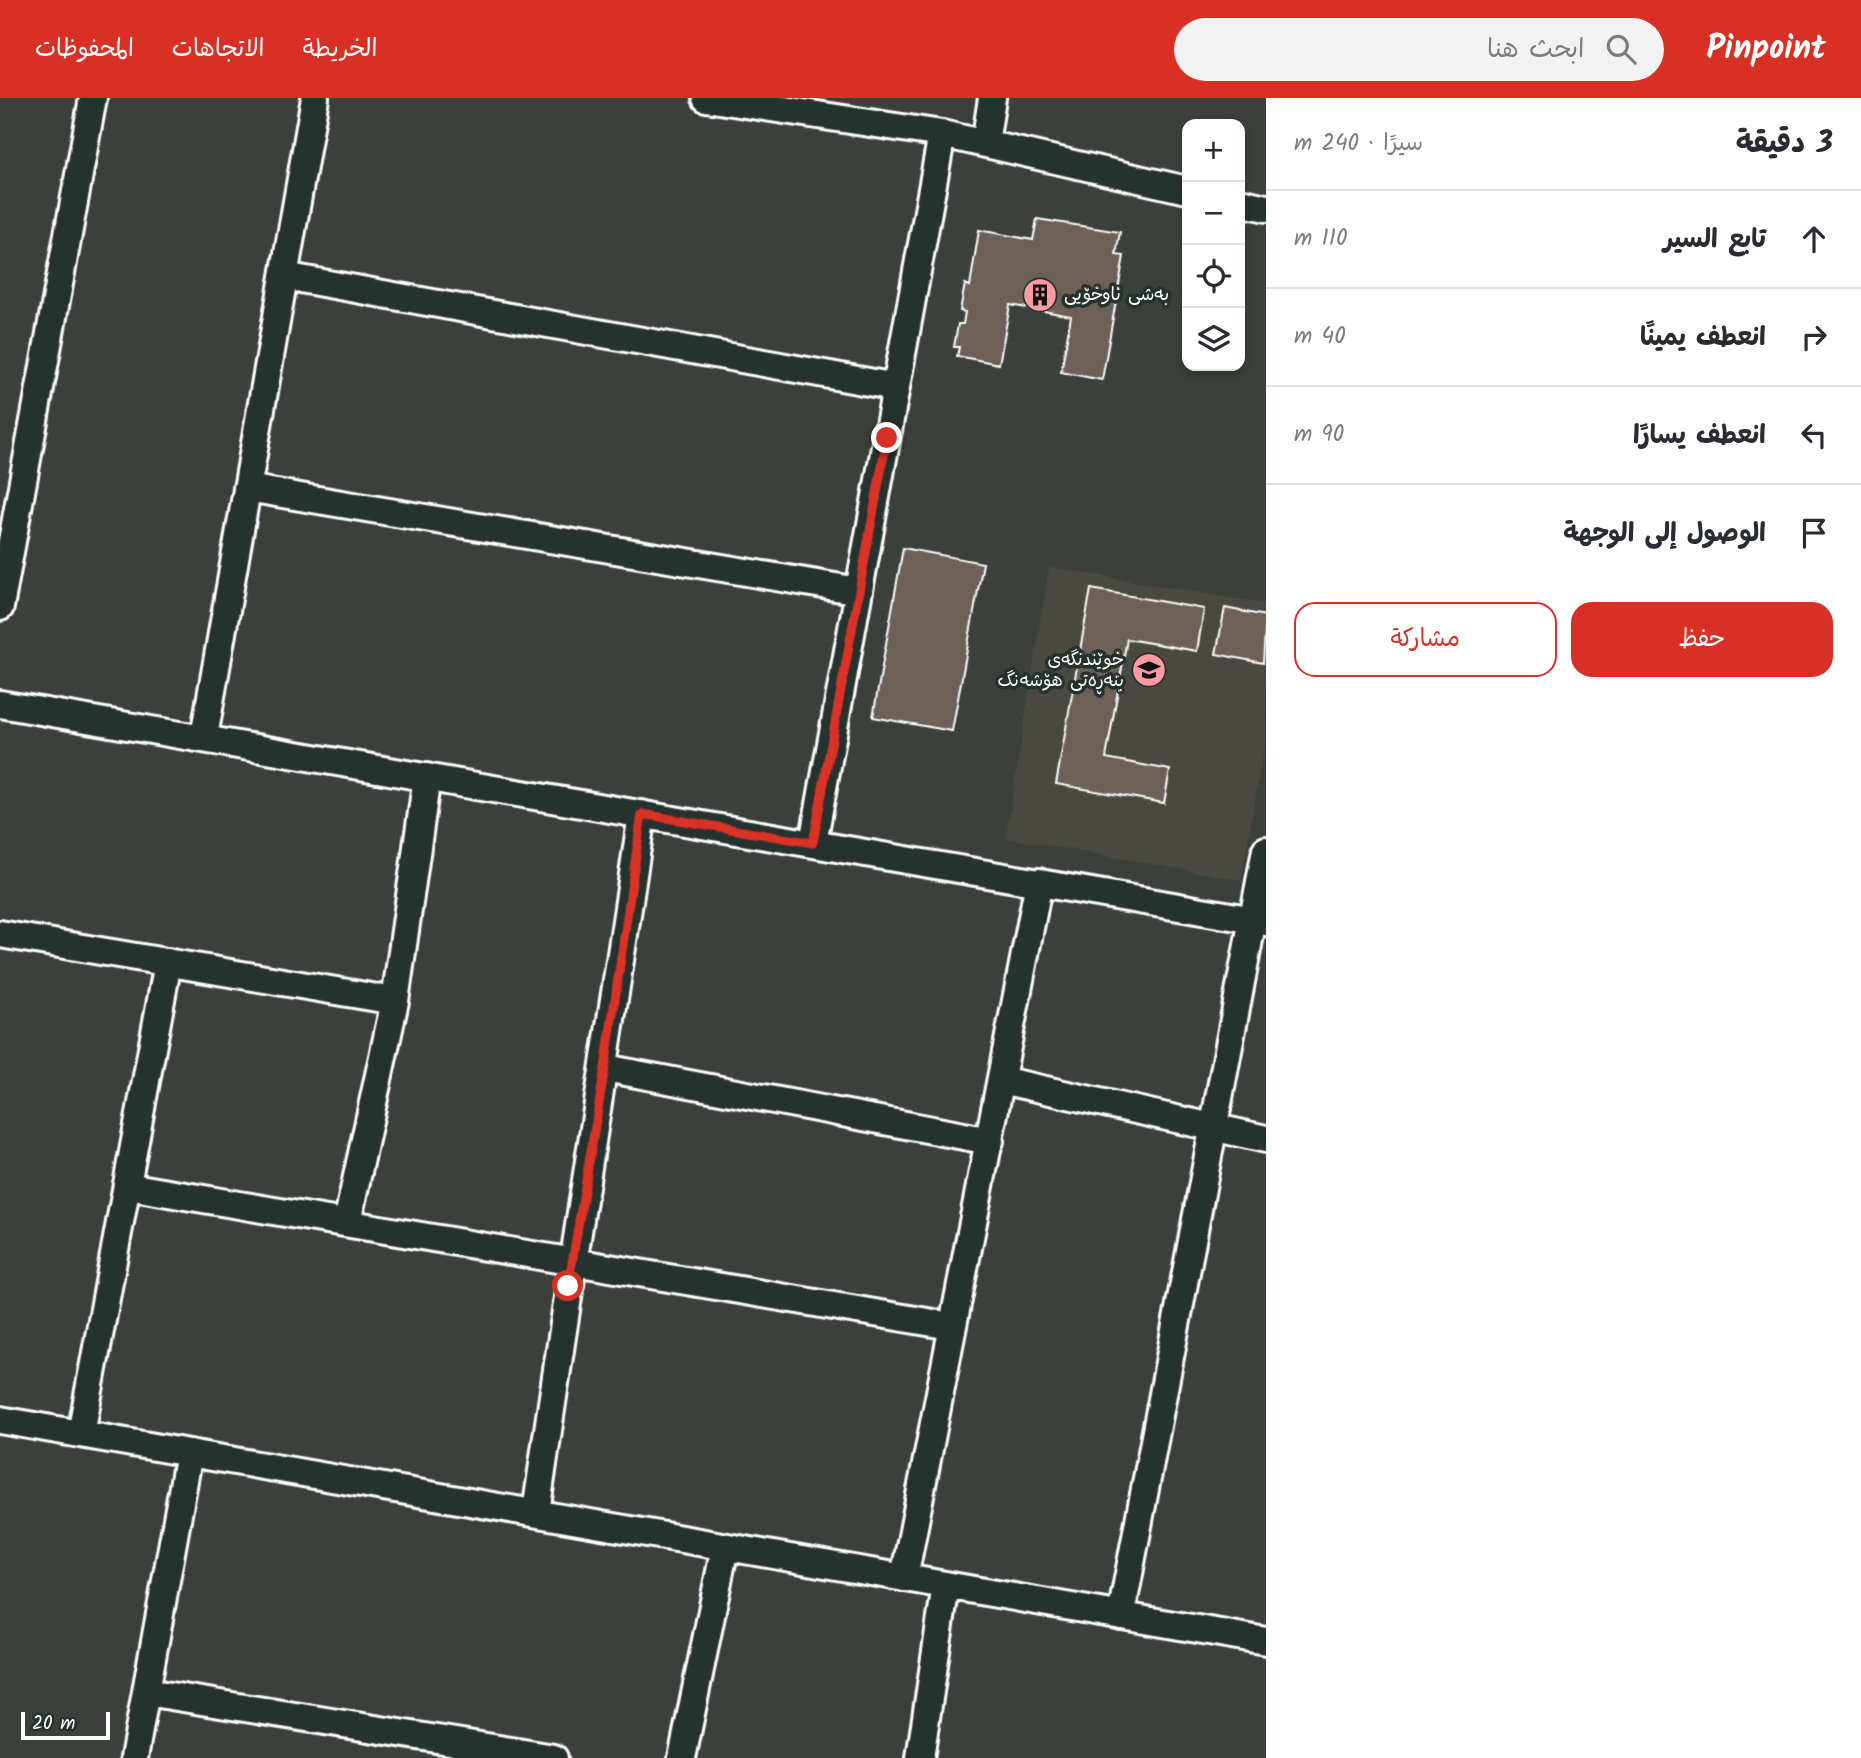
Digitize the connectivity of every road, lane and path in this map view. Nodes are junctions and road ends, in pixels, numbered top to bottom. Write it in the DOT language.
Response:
graph roads {
  1 [pos="93,98"];
  2 [pos="315,98"];
  3 [pos="706,98"];
  4 [pos="992,98"];
  5 [pos="760,103"];
  6 [pos="942,134"];
  7 [pos="985,144"];
  8 [pos="1182,189"];
  9 [pos="1245,203"];
  10 [pos="1266,208"];
  11 [pos="284,276"];
  12 [pos="896,387"];
  13 [pos="247,488"];
  14 [pos="859,591"];
  15 [pos="0,607"];
  16 [pos="0,704"];
  17 [pos="204,737"];
  18 [pos="427,777"];
  19 [pos="642,814"];
  20 [pos="813,843"];
  21 [pos="1266,850"];
  22 [pos="1039,882"];
  23 [pos="1260,921"];
  24 [pos="0,934"];
  25 [pos="168,962"];
  26 [pos="395,1001"];
  27 [pos="605,1068"];
  28 [pos="1001,1080"];
  29 [pos="1214,1129"];
  30 [pos="1266,1139"];
  31 [pos="989,1140"];
  32 [pos="127,1186"];
  33 [pos="347,1223"];
  34 [pos="571,1261"];
  35 [pos="951,1326"];
  36 [pos="0,1420"];
  37 [pos="81,1434"];
  38 [pos="189,1452"];
  39 [pos="536,1513"];
  40 [pos="725,1546"];
  41 [pos="904,1578"];
  42 [pos="946,1585"];
  43 [pos="1121,1616"];
  44 [pos="1266,1641"];
  45 [pos="146,1692"];
  46 [pos="441,1750"];
  47 [pos="134,1758"];
  48 [pos="554,1758"];
  49 [pos="682,1758"];
  50 [pos="920,1758"];
  1 -- 15 [label="street"];
  2 -- 11 [label="street"];
  3 -- 5 [label="street"];
  4 -- 7 [label="street"];
  5 -- 6 [label="street"];
  6 -- 7 [label="street"];
  6 -- 12 [label="street"];
  7 -- 8 [label="street"];
  9 -- 10 [label="street"];
  11 -- 12 [label="street"];
  11 -- 13 [label="street"];
  12 -- 14 [label="street"];
  13 -- 14 [label="street"];
  13 -- 17 [label="street"];
  14 -- 20 [label="street"];
  16 -- 17 [label="street"];
  17 -- 18 [label="street"];
  18 -- 19 [label="street"];
  18 -- 26 [label="street"];
  19 -- 20 [label="street"];
  19 -- 27 [label="street"];
  20 -- 22 [label="street"];
  21 -- 23 [label="street"];
  22 -- 23 [label="street"];
  22 -- 28 [label="street"];
  23 -- 29 [label="street"];
  24 -- 25 [label="street"];
  25 -- 26 [label="street"];
  25 -- 32 [label="street"];
  26 -- 33 [label="street"];
  27 -- 31 [label="street"];
  27 -- 34 [label="street"];
  28 -- 29 [label="street"];
  28 -- 31 [label="street"];
  29 -- 30 [label="street"];
  29 -- 43 [label="street"];
  31 -- 35 [label="street"];
  32 -- 33 [label="street"];
  32 -- 37 [label="street"];
  33 -- 34 [label="street"];
  34 -- 35 [label="street"];
  34 -- 39 [label="street"];
  35 -- 41 [label="street"];
  36 -- 37 [label="street"];
  37 -- 38 [label="street"];
  38 -- 39 [label="street"];
  38 -- 45 [label="street"];
  39 -- 40 [label="street"];
  40 -- 41 [label="street"];
  40 -- 49 [label="street"];
  41 -- 42 [label="street"];
  42 -- 43 [label="street"];
  42 -- 50 [label="street"];
  43 -- 44 [label="street"];
  45 -- 46 [label="street"];
  45 -- 47 [label="street"];
  46 -- 48 [label="street"];
}
